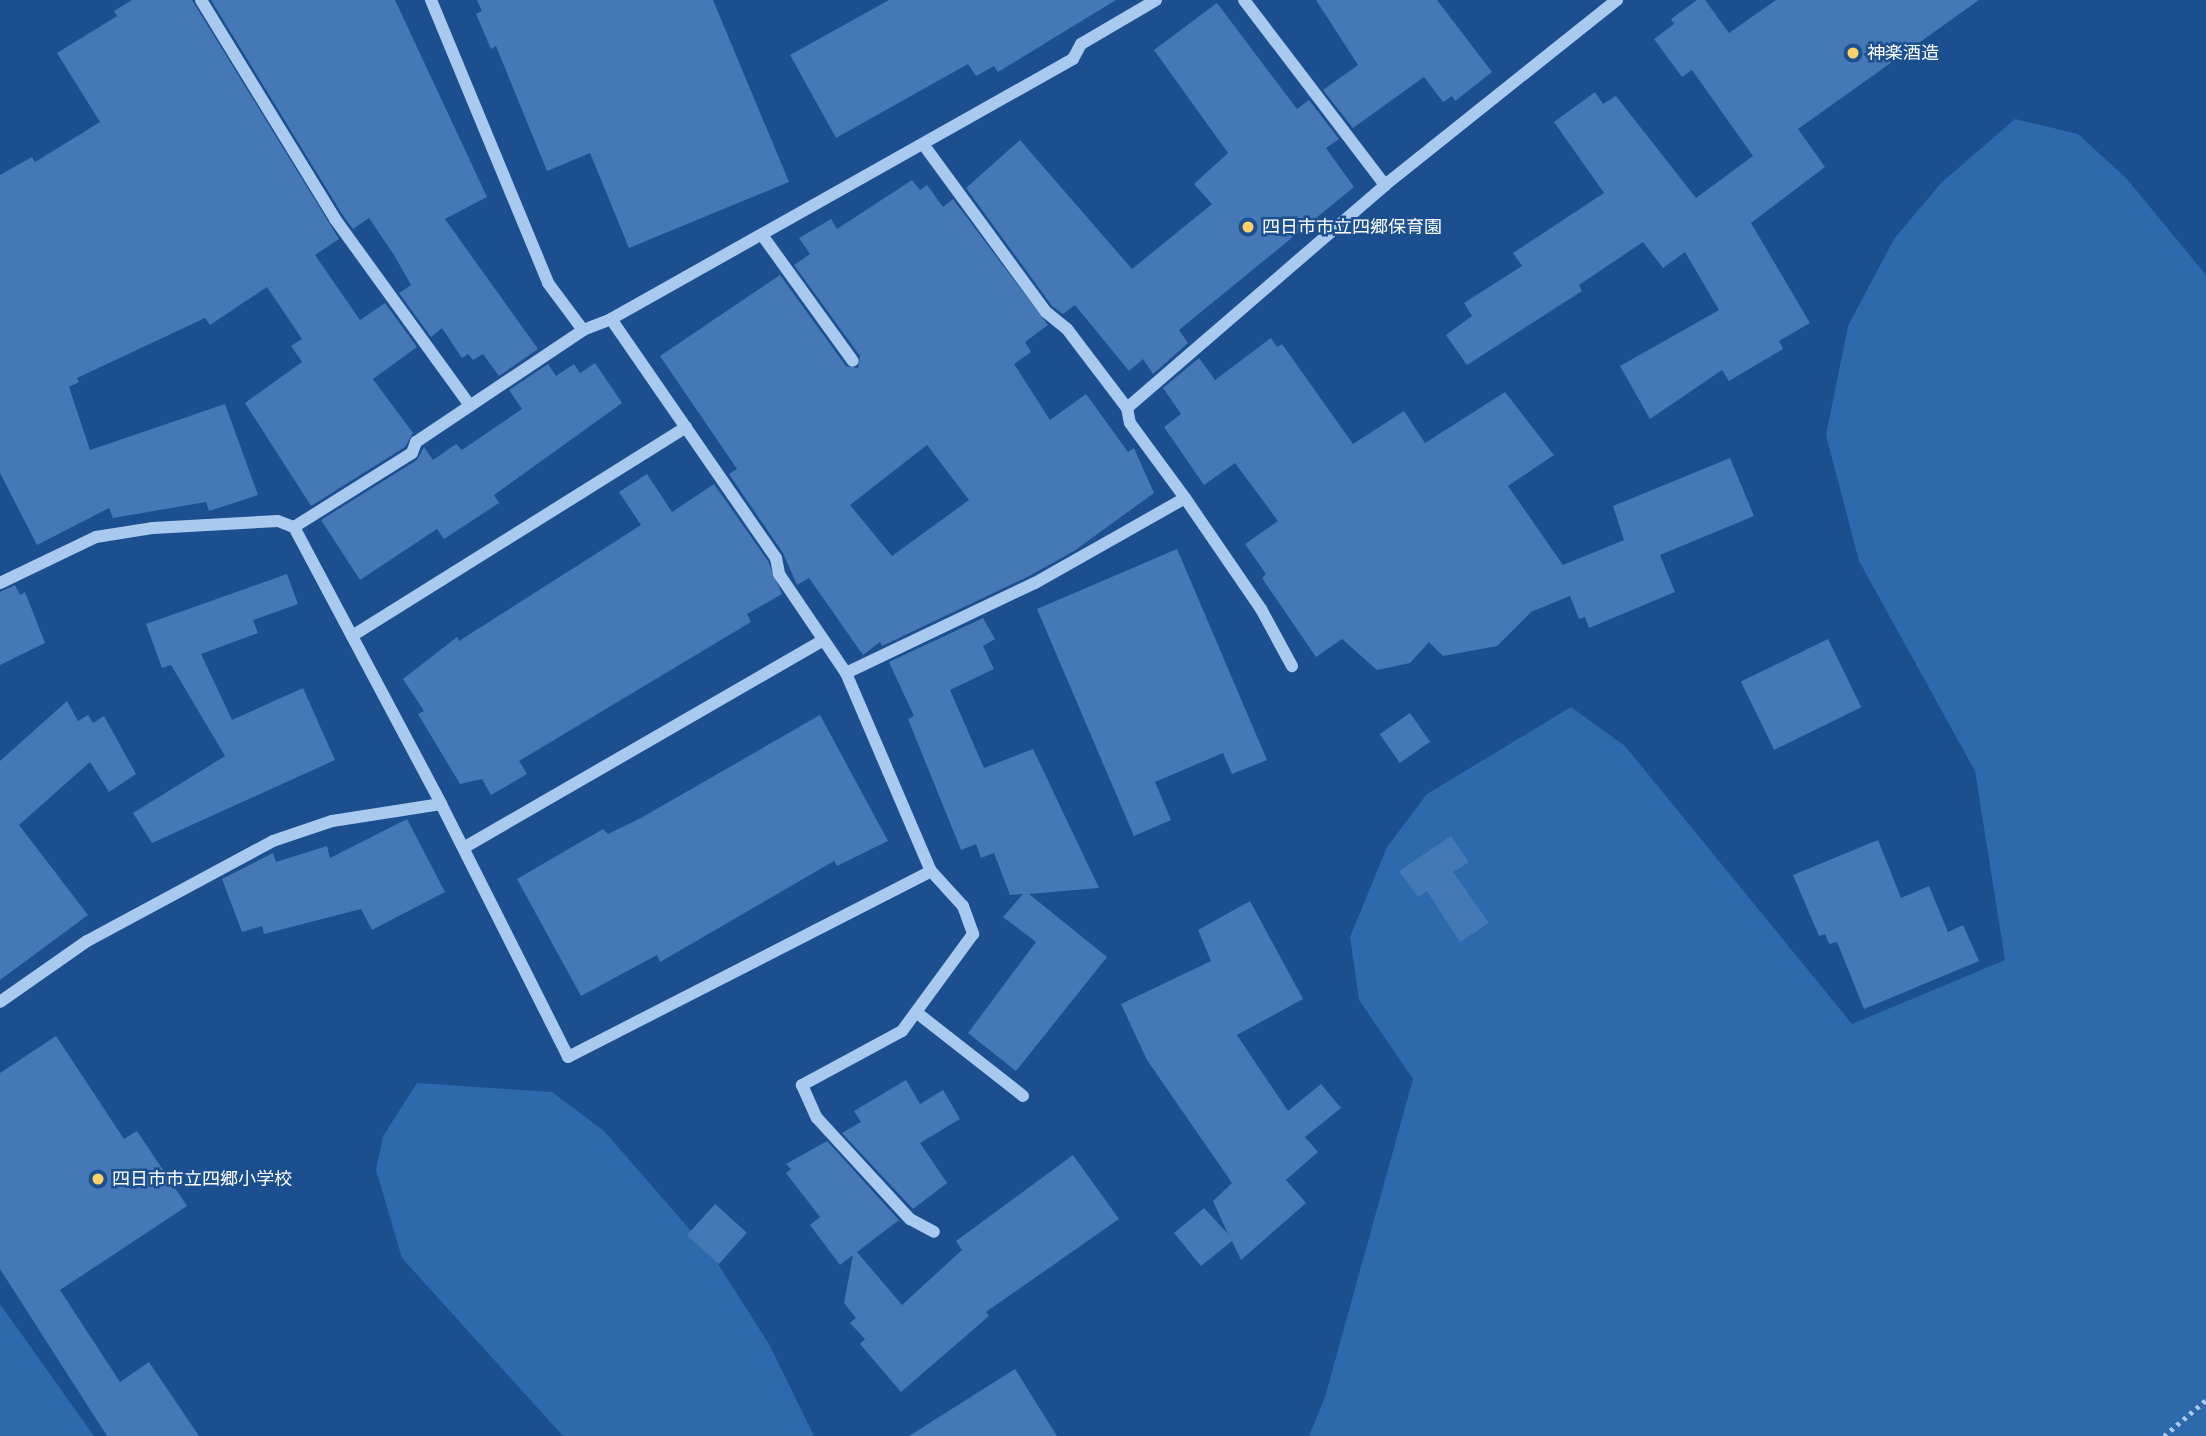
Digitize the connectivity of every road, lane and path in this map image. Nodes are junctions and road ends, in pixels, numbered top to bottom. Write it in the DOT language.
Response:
graph roads {
  1 [pos="201,0"];
  2 [pos="431,0"];
  3 [pos="1156,0"];
  4 [pos="1244,0"];
  5 [pos="1617,0"];
  6 [pos="923,144"];
  7 [pos="1385,185"];
  8 [pos="762,235"];
  9 [pos="611,319"];
  10 [pos="583,330"];
  11 [pos="853,361"];
  12 [pos="469,404"];
  13 [pos="1126,408"];
  14 [pos="686,427"];
  15 [pos="1185,498"];
  16 [pos="294,527"];
  17 [pos="0,583"];
  18 [pos="352,636"];
  19 [pos="823,640"];
  20 [pos="1292,666"];
  21 [pos="846,673"];
  22 [pos="442,804"];
  23 [pos="465,847"];
  24 [pos="931,871"];
  25 [pos="0,1002"];
  26 [pos="916,1012"];
  27 [pos="1023,1096"];
  28 [pos="934,1232"];
  29 [pos="2206,1400"];
  30 [pos="2164,1436"];
  1 -- 12 [label="street"];
  2 -- 10 [label="street"];
  3 -- 6 [label="street"];
  4 -- 7 [label="street"];
  5 -- 7 [label="street"];
  6 -- 8 [label="street"];
  6 -- 13 [label="street"];
  7 -- 13 [label="street"];
  8 -- 9 [label="street"];
  8 -- 11 [label="street"];
  9 -- 10 [label="street"];
  9 -- 14 [label="street"];
  10 -- 12 [label="street"];
  12 -- 16 [label="street"];
  13 -- 15 [label="street"];
  14 -- 18 [label="street"];
  14 -- 19 [label="street"];
  15 -- 20 [label="street"];
  15 -- 21 [label="street"];
  16 -- 17 [label="street"];
  16 -- 18 [label="street"];
  18 -- 22 [label="street"];
  19 -- 21 [label="street"];
  19 -- 23 [label="street"];
  21 -- 24 [label="street"];
  22 -- 23 [label="street"];
  22 -- 25 [label="street"];
  23 -- 24 [label="street"];
  24 -- 26 [label="street"];
  26 -- 27 [label="street"];
  26 -- 28 [label="street"];
  29 -- 30 [label="path"];
}
